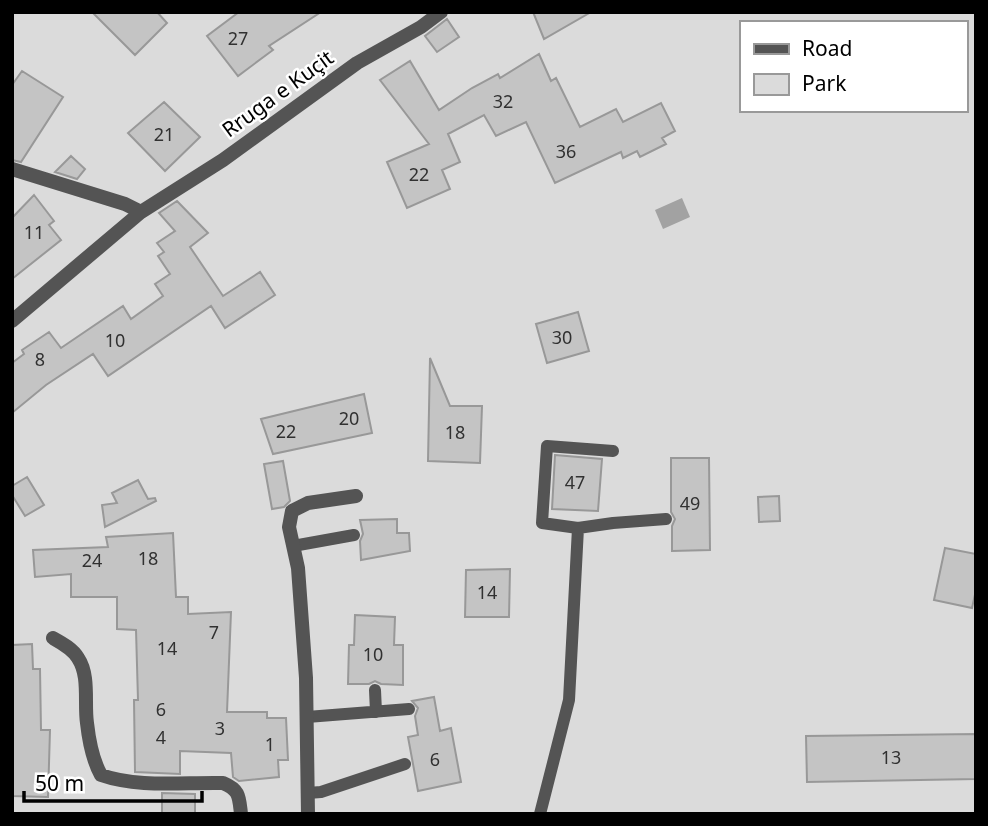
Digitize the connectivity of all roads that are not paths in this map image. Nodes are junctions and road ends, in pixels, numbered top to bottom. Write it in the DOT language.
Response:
graph roads {
  1 [pos="441,12"];
  2 [pos="12,169"];
  3 [pos="142,212"];
  4 [pos="12,321"];
  5 [pos="613,451"];
  6 [pos="356,496"];
  7 [pos="666,519"];
  8 [pos="578,528"];
  9 [pos="354,536"];
  10 [pos="293,546"];
  11 [pos="53,638"];
  12 [pos="375,690"];
  13 [pos="409,709"];
  14 [pos="376,712"];
  15 [pos="307,717"];
  16 [pos="405,764"];
  17 [pos="308,793"];
  18 [pos="241,814"];
  19 [pos="308,814"];
  20 [pos="540,814"];
  1 -- 3 [label="street, Rruga e Kuçit"];
  2 -- 3 [label="street"];
  3 -- 4 [label="street, Rruga e Kuçit"];
  5 -- 8 [label="lane"];
  6 -- 10 [label="street"];
  7 -- 8 [label="lane"];
  8 -- 20 [label="lane"];
  9 -- 10 [label="lane"];
  10 -- 15 [label="street"];
  11 -- 18 [label="street"];
  12 -- 14 [label="lane"];
  13 -- 14 [label="lane"];
  14 -- 15 [label="lane"];
  15 -- 17 [label="street"];
  16 -- 17 [label="lane"];
  17 -- 19 [label="street"];
}
